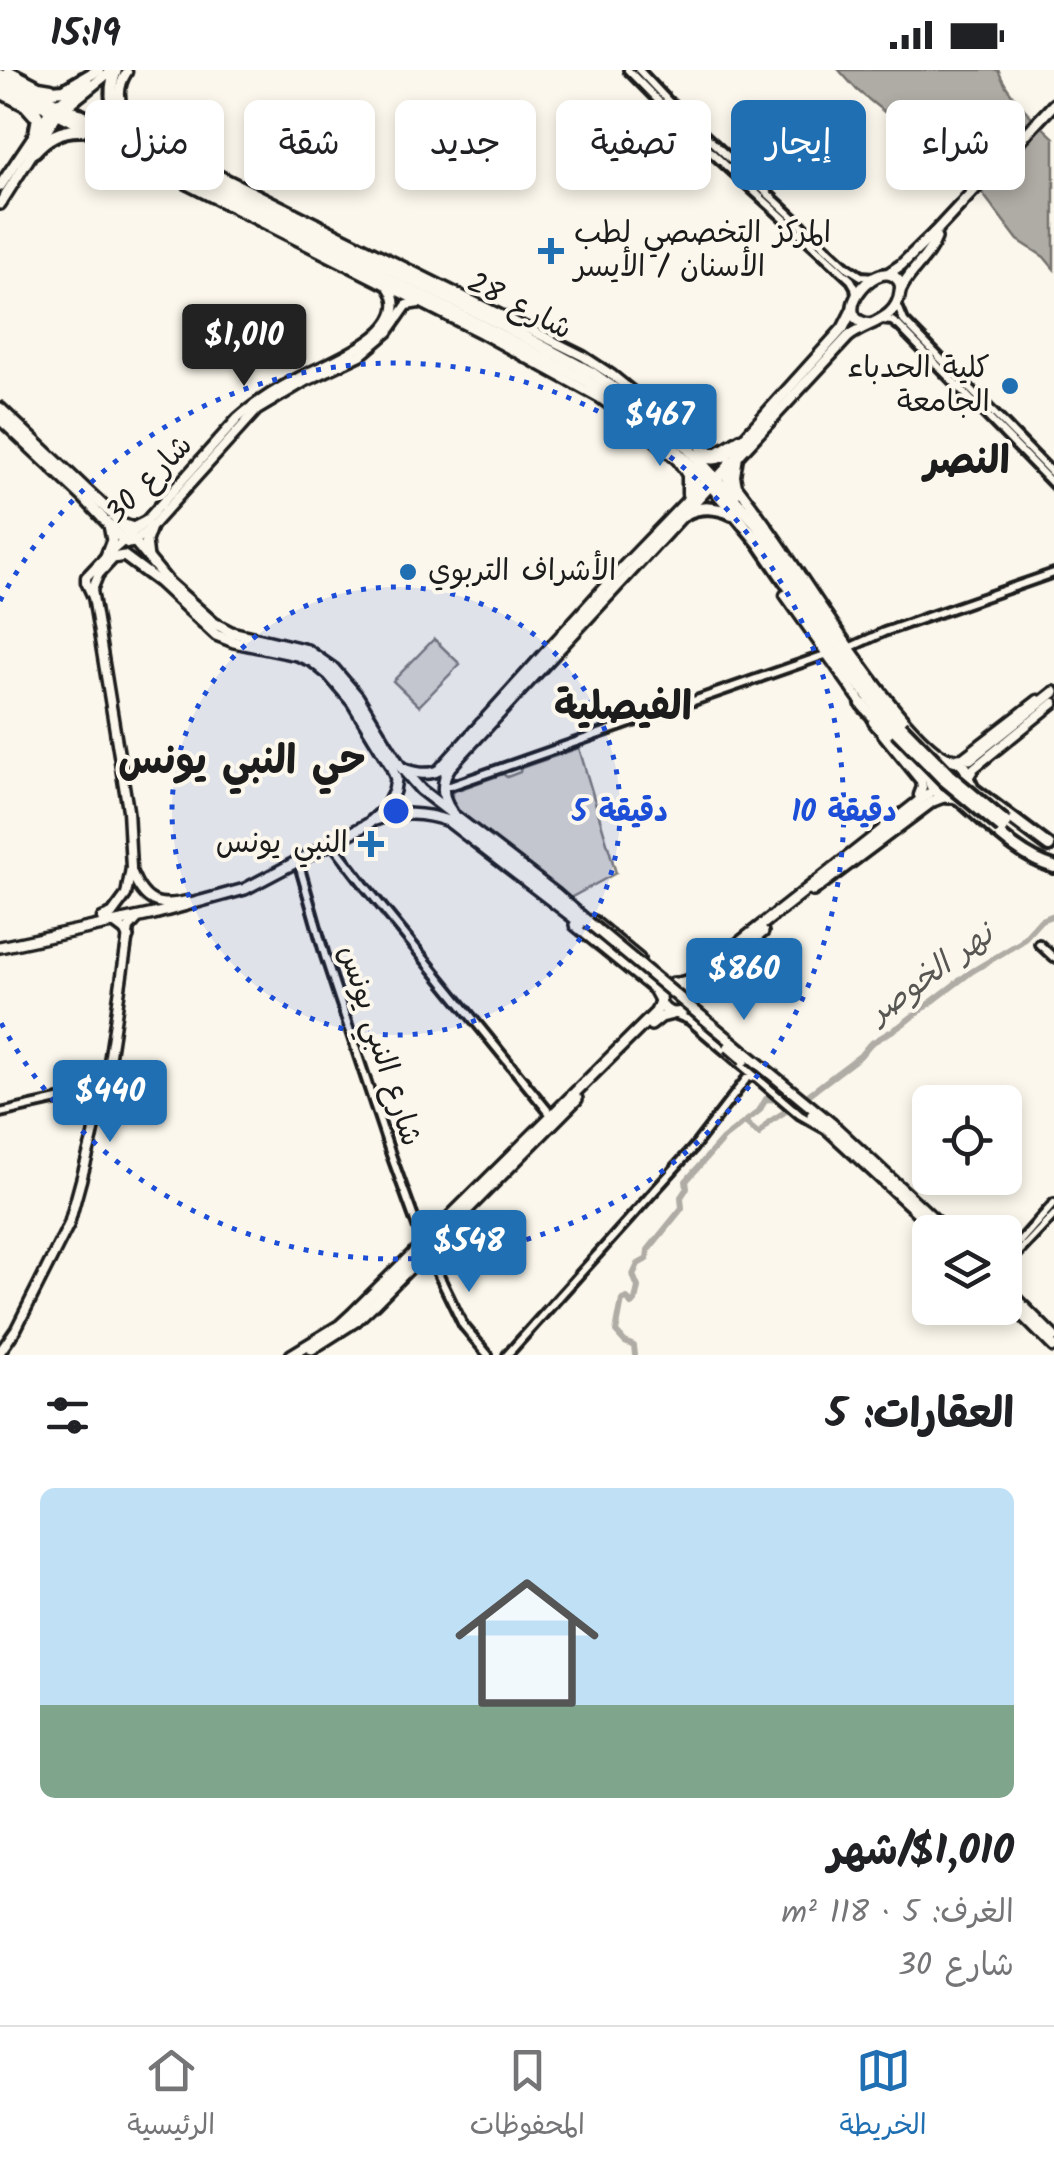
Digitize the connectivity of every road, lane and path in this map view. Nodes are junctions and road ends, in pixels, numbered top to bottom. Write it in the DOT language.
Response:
graph roads {
  1 [pos="8,70"];
  2 [pos="99,70"];
  3 [pos="628,70"];
  4 [pos="639,70"];
  5 [pos="121,71"];
  6 [pos="0,75"];
  7 [pos="0,84"];
  8 [pos="61,87"];
  9 [pos="0,93"];
  10 [pos="27,93"];
  11 [pos="113,100"];
  12 [pos="1054,104"];
  13 [pos="58,109"];
  14 [pos="34,116"];
  15 [pos="85,121"];
  16 [pos="85,128"];
  17 [pos="85,131"];
  18 [pos="35,134"];
  19 [pos="35,151"];
  20 [pos="0,186"];
  21 [pos="224,188"];
  22 [pos="205,190"];
  23 [pos="0,204"];
  24 [pos="934,234"];
  25 [pos="332,245"];
  26 [pos="881,276"];
  27 [pos="386,285"];
  28 [pos="900,290"];
  29 [pos="856,295"];
  30 [pos="897,302"];
  31 [pos="451,305"];
  32 [pos="428,306"];
  33 [pos="852,308"];
  34 [pos="876,322"];
  35 [pos="604,385"];
  36 [pos="0,408"];
  37 [pos="987,412"];
  38 [pos="0,419"];
  39 [pos="752,430"];
  40 [pos="686,446"];
  41 [pos="735,454"];
  42 [pos="689,464"];
  43 [pos="1049,473"];
  44 [pos="712,479"];
  45 [pos="1054,485"];
  46 [pos="688,500"];
  47 [pos="682,512"];
  48 [pos="746,513"];
  49 [pos="107,522"];
  50 [pos="119,522"];
  51 [pos="148,525"];
  52 [pos="129,543"];
  53 [pos="106,556"];
  54 [pos="150,561"];
  55 [pos="100,573"];
  56 [pos="1054,573"];
  57 [pos="779,574"];
  58 [pos="87,584"];
  59 [pos="166,585"];
  60 [pos="785,594"];
  61 [pos="93,597"];
  62 [pos="824,622"];
  63 [pos="840,633"];
  64 [pos="851,648"];
  65 [pos="826,655"];
  66 [pos="1054,696"];
  67 [pos="355,699"];
  68 [pos="862,704"];
  69 [pos="898,729"];
  70 [pos="952,759"];
  71 [pos="973,760"];
  72 [pos="400,766"];
  73 [pos="968,778"];
  74 [pos="931,780"];
  75 [pos="443,783"];
  76 [pos="949,796"];
  77 [pos="925,797"];
  78 [pos="451,811"];
  79 [pos="368,824"];
  80 [pos="1004,826"];
  81 [pos="332,843"];
  82 [pos="1052,851"];
  83 [pos="298,861"];
  84 [pos="1054,866"];
  85 [pos="132,868"];
  86 [pos="810,889"];
  87 [pos="222,896"];
  88 [pos="551,896"];
  89 [pos="145,916"];
  90 [pos="106,920"];
  91 [pos="128,936"];
  92 [pos="0,944"];
  93 [pos="1039,944"];
  94 [pos="1054,958"];
  95 [pos="676,983"];
  96 [pos="691,996"];
  97 [pos="660,1000"];
  98 [pos="674,1014"];
  99 [pos="743,1059"];
  100 [pos="762,1075"];
  101 [pos="739,1088"];
  102 [pos="102,1090"];
  103 [pos="805,1110"];
  104 [pos="0,1112"];
  105 [pos="552,1116"];
  106 [pos="1054,1203"];
  107 [pos="921,1215"];
  108 [pos="930,1215"];
  109 [pos="1054,1215"];
  110 [pos="1022,1239"];
  111 [pos="425,1248"];
  112 [pos="1022,1250"];
  113 [pos="1022,1305"];
  114 [pos="1022,1315"];
  115 [pos="16,1329"];
  116 [pos="1052,1334"];
  117 [pos="0,1337"];
  118 [pos="1054,1346"];
  119 [pos="1,1351"];
  120 [pos="290,1355"];
  121 [pos="301,1355"];
  122 [pos="488,1355"];
  123 [pos="507,1355"];
  1 -- 8 [label="main road"];
  2 -- 10 [label="highway"];
  2 -- 13 [label="main road"];
  3 -- 29 [label="street"];
  4 -- 26 [label="street"];
  5 -- 11 [label="highway"];
  5 -- 13 [label="main road"];
  5 -- 25 [label="main road"];
  6 -- 10 [label="highway, شارع 28"];
  7 -- 10 [label="highway, شارع 28"];
  9 -- 14 [label="main road"];
  10 -- 13 [label="highway, شارع 28"];
  10 -- 18 [label="highway"];
  12 -- 24 [label="main road"];
  13 -- 15 [label="highway, شارع 28"];
  13 -- 16 [label="highway, شارع 28"];
  13 -- 18 [label="main road"];
  13 -- 19 [label="main road"];
  17 -- 19 [label="highway"];
  18 -- 20 [label="main road"];
  19 -- 23 [label="main road"];
  21 -- 25 [label="highway, شارع 28"];
  22 -- 25 [label="highway, شارع 28"];
  24 -- 26 [label="main road"];
  24 -- 28 [label="main road"];
  25 -- 27 [label="main road"];
  25 -- 31 [label="highway, شارع 28"];
  26 -- 28 [label="main road"];
  26 -- 29 [label="main road"];
  27 -- 32 [label="main road"];
  27 -- 51 [label="main road, شارع 30"];
  28 -- 30 [label="main road"];
  29 -- 33 [label="main road"];
  30 -- 34 [label="main road"];
  30 -- 37 [label="street"];
  31 -- 32 [label="main road"];
  31 -- 35 [label="main road"];
  31 -- 35 [label="highway, شارع 28"];
  31 -- 35 [label="main road"];
  32 -- 51 [label="main road, شارع 30"];
  33 -- 34 [label="main road"];
  33 -- 39 [label="main road"];
  34 -- 37 [label="street"];
  34 -- 41 [label="main road"];
  35 -- 39 [label="main road"];
  35 -- 40 [label="highway, شارع 28"];
  35 -- 42 [label="highway, شارع 28"];
  35 -- 47 [label="main road"];
  36 -- 50 [label="main road"];
  37 -- 43 [label="street"];
  38 -- 49 [label="main road"];
  39 -- 41 [label="main road"];
  40 -- 41 [label="highway"];
  40 -- 44 [label="highway, شارع 28"];
  41 -- 44 [label="main road"];
  41 -- 44 [label="main road"];
  41 -- 48 [label="highway"];
  42 -- 44 [label="highway, شارع 28"];
  42 -- 46 [label="highway"];
  43 -- 45 [label="street"];
  44 -- 46 [label="main road"];
  44 -- 47 [label="main road"];
  44 -- 48 [label="highway, شارع 28"];
  46 -- 47 [label="main road"];
  47 -- 48 [label="highway"];
  47 -- 72 [label="main road"];
  47 -- 75 [label="main road"];
  48 -- 57 [label="highway, شارع 28"];
  48 -- 62 [label="highway, شارع 28"];
  48 -- 63 [label="main road"];
  49 -- 52 [label="main road"];
  49 -- 53 [label="main road"];
  50 -- 51 [label="main road"];
  50 -- 52 [label="main road"];
  51 -- 52 [label="main road, شارع 30"];
  51 -- 54 [label="main road"];
  52 -- 53 [label="main road, شارع 30"];
  52 -- 54 [label="main road"];
  53 -- 58 [label="main road, شارع 30"];
  54 -- 59 [label="main road"];
  55 -- 58 [label="main road"];
  55 -- 59 [label="main road"];
  55 -- 61 [label="main road"];
  56 -- 64 [label="street"];
  57 -- 60 [label="highway"];
  57 -- 69 [label="highway, شارع 28"];
  58 -- 61 [label="main road"];
  59 -- 67 [label="main road"];
  60 -- 65 [label="main road"];
  61 -- 85 [label="main road"];
  62 -- 63 [label="highway"];
  62 -- 69 [label="highway, شارع 28"];
  63 -- 64 [label="main road"];
  64 -- 70 [label="main road"];
  65 -- 68 [label="main road"];
  65 -- 75 [label="street"];
  66 -- 71 [label="main road"];
  67 -- 72 [label="main road"];
  67 -- 79 [label="main road"];
  68 -- 74 [label="highway"];
  68 -- 77 [label="main road"];
  69 -- 80 [label="highway, bridge"];
  70 -- 71 [label="main road"];
  70 -- 73 [label="highway"];
  70 -- 74 [label="highway"];
  71 -- 73 [label="main road"];
  72 -- 78 [label="main road"];
  73 -- 76 [label="highway"];
  73 -- 82 [label="highway"];
  74 -- 76 [label="highway"];
  74 -- 77 [label="main road"];
  75 -- 78 [label="main road"];
  76 -- 77 [label="main road"];
  76 -- 84 [label="highway"];
  77 -- 86 [label="main road"];
  78 -- 88 [label="main road"];
  79 -- 81 [label="main road"];
  79 -- 88 [label="main road"];
  80 -- 82 [label="highway"];
  80 -- 84 [label="highway"];
  81 -- 83 [label="main road"];
  81 -- 105 [label="street"];
  83 -- 87 [label="main road"];
  83 -- 111 [label="street, شارع النبي يونس"];
  85 -- 87 [label="main road"];
  85 -- 90 [label="main road"];
  86 -- 95 [label="main road"];
  86 -- 96 [label="main road"];
  87 -- 89 [label="main road"];
  88 -- 95 [label="main road"];
  88 -- 97 [label="main road"];
  88 -- 99 [label="main road, bridge"];
  89 -- 90 [label="main road"];
  89 -- 91 [label="main road"];
  90 -- 91 [label="main road"];
  90 -- 92 [label="main road"];
  91 -- 102 [label="main road"];
  93 -- 94 [label="street"];
  95 -- 96 [label="main road"];
  95 -- 97 [label="main road"];
  96 -- 98 [label="main road"];
  96 -- 100 [label="street"];
  97 -- 98 [label="main road"];
  97 -- 105 [label="main road"];
  98 -- 99 [label="street"];
  98 -- 111 [label="main road"];
  99 -- 100 [label="main road"];
  99 -- 101 [label="street"];
  100 -- 101 [label="street"];
  100 -- 103 [label="main road"];
  101 -- 123 [label="street"];
  102 -- 104 [label="street"];
  102 -- 115 [label="main road"];
  103 -- 107 [label="main road"];
  103 -- 108 [label="main road"];
  105 -- 111 [label="main road"];
  106 -- 110 [label="street"];
  109 -- 112 [label="street"];
  111 -- 120 [label="main road"];
  111 -- 121 [label="main road"];
  111 -- 122 [label="street, شارع النبي يونس"];
  113 -- 116 [label="main road"];
  114 -- 118 [label="main road"];
  115 -- 117 [label="main road"];
  115 -- 119 [label="main road"];
  117 -- 119 [label="main road"];
}
